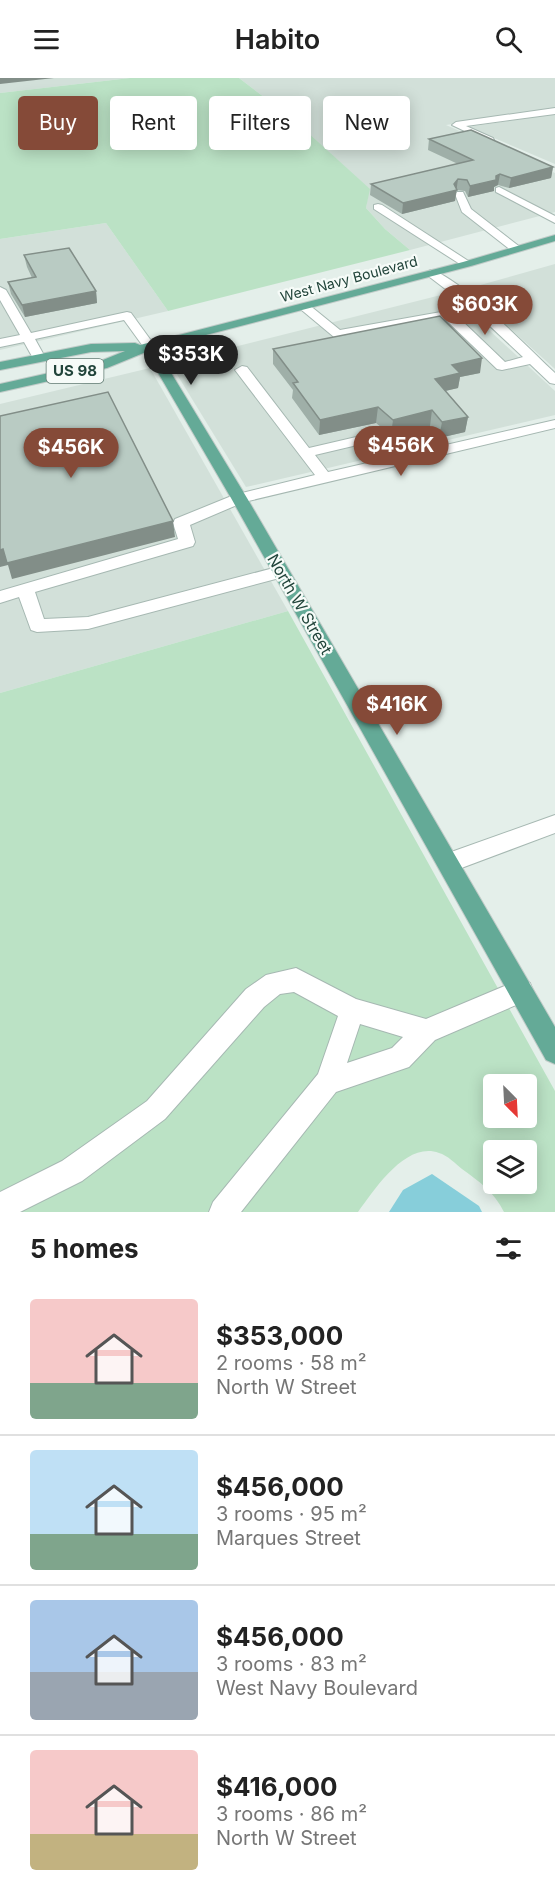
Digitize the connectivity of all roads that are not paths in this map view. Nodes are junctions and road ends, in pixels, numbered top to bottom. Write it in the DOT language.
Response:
graph roads {
  1 [pos="555,111"];
  2 [pos="495,143"];
  3 [pos="499,190"];
  4 [pos="460,194"];
  5 [pos="378,207"];
  6 [pos="555,220"];
  7 [pos="555,238"];
  8 [pos="516,249"];
  9 [pos="467,264"];
  10 [pos="430,273"];
  11 [pos="0,290"];
  12 [pos="5,307"];
  13 [pos="304,307"];
  14 [pos="478,309"];
  15 [pos="448,315"];
  16 [pos="29,337"];
  17 [pos="0,343"];
  18 [pos="149,346"];
  19 [pos="39,357"];
  20 [pos="533,360"];
  21 [pos="0,366"];
  22 [pos="242,370"];
  23 [pos="555,380"];
  24 [pos="0,388"];
  25 [pos="555,424"];
  26 [pos="382,435"];
  27 [pos="306,453"];
  28 [pos="325,478"];
  29 [pos="239,498"];
  30 [pos="281,573"];
  31 [pos="25,590"];
  32 [pos="0,597"];
  33 [pos="555,824"];
  34 [pos="448,863"];
  35 [pos="521,991"];
  36 [pos="352,1010"];
  37 [pos="426,1031"];
  38 [pos="555,1051"];
  39 [pos="328,1082"];
  40 [pos="0,1207"];
  41 [pos="223,1212"];
  1 -- 2 [label="street"];
  3 -- 6 [label="street"];
  4 -- 8 [label="street"];
  5 -- 9 [label="street"];
  7 -- 8 [label="main road, West Navy Boulevard / US 98"];
  8 -- 9 [label="main road, West Navy Boulevard / US 98"];
  9 -- 10 [label="main road, West Navy Boulevard / US 98"];
  10 -- 13 [label="main road, West Navy Boulevard / US 98"];
  10 -- 14 [label="street"];
  11 -- 12 [label="street"];
  12 -- 16 [label="street"];
  13 -- 15 [label="street"];
  13 -- 18 [label="main road, West Navy Boulevard / US 98"];
  14 -- 15 [label="street"];
  14 -- 20 [label="street"];
  15 -- 20 [label="street"];
  16 -- 17 [label="street"];
  16 -- 18 [label="street"];
  16 -- 19 [label="street"];
  18 -- 19 [label="main road, West Navy Boulevard / US 98"];
  18 -- 24 [label="main road, West Navy Boulevard / US 98"];
  18 -- 29 [label="main road, North W Street"];
  19 -- 21 [label="main road, West Navy Boulevard / US 98"];
  20 -- 23 [label="street"];
  22 -- 27 [label="street"];
  25 -- 28 [label="street"];
  26 -- 27 [label="street"];
  27 -- 28 [label="street"];
  28 -- 29 [label="street"];
  29 -- 30 [label="main road, North W Street"];
  29 -- 31 [label="street"];
  30 -- 31 [label="street"];
  30 -- 34 [label="main road, North W Street"];
  31 -- 32 [label="street"];
  33 -- 34 [label="street"];
  34 -- 35 [label="main road, North W Street"];
  35 -- 37 [label="street"];
  35 -- 38 [label="main road, North W Street"];
  36 -- 37 [label="street"];
  36 -- 39 [label="street"];
  36 -- 40 [label="street"];
  37 -- 39 [label="street"];
  39 -- 41 [label="street"];
}
